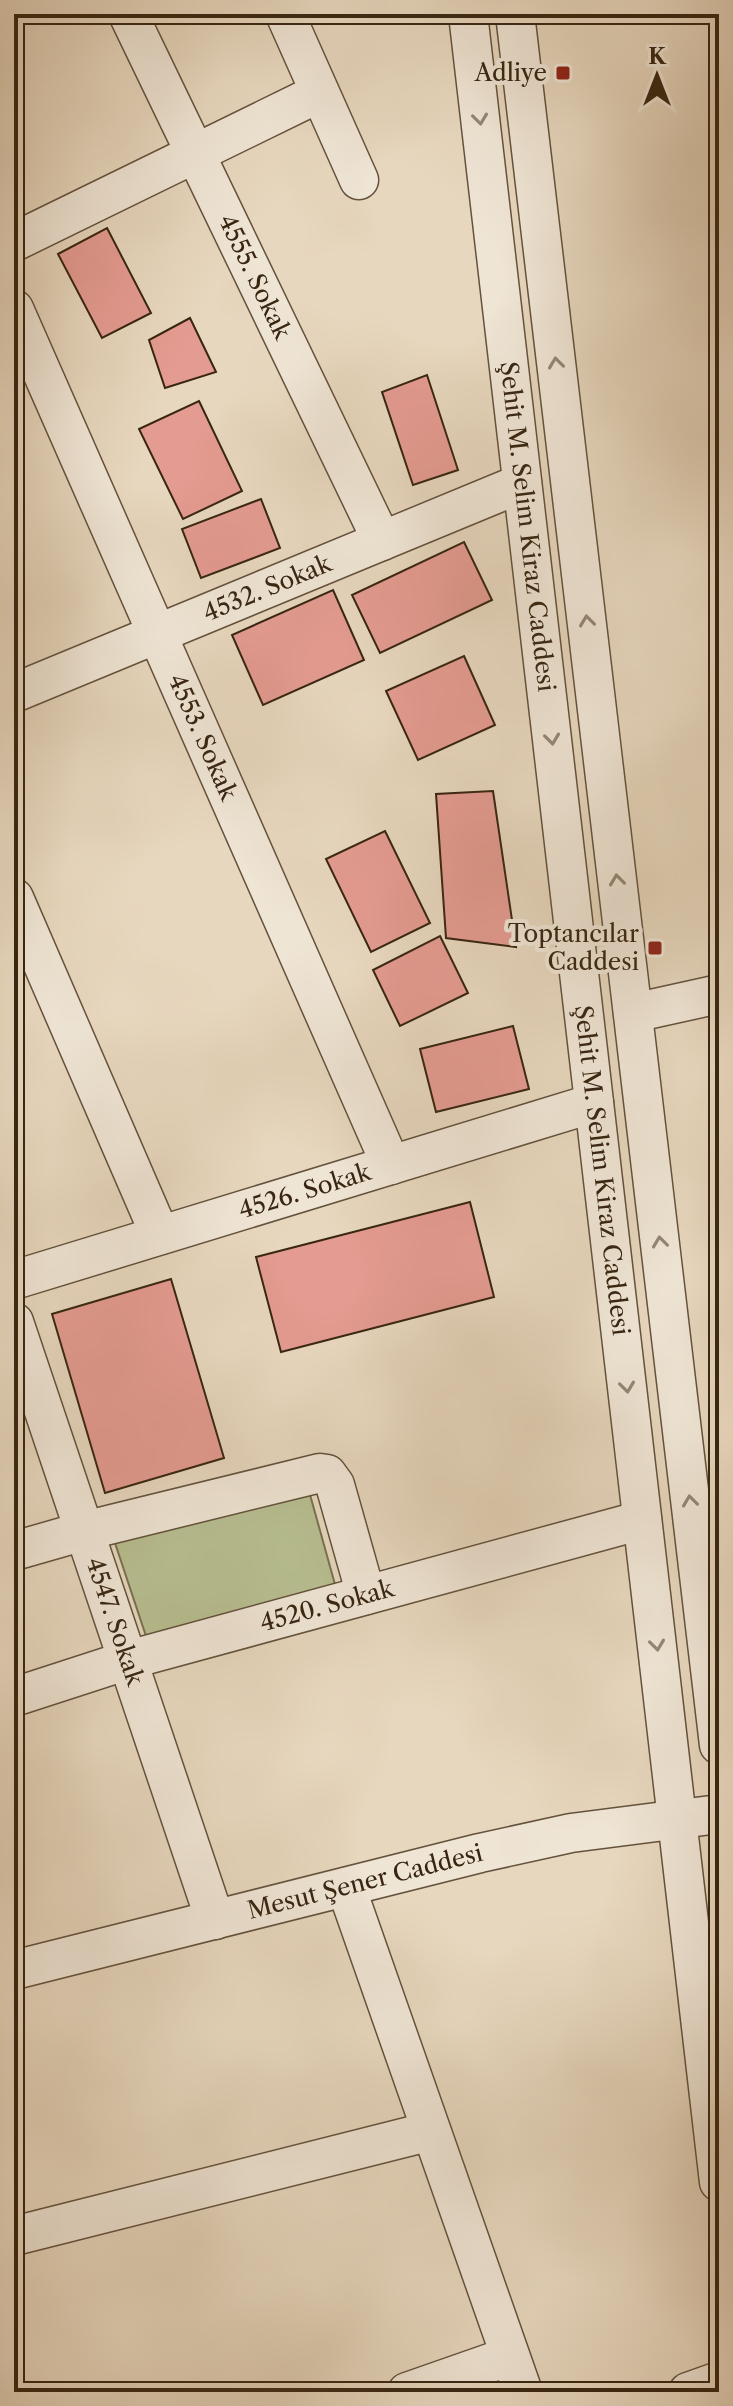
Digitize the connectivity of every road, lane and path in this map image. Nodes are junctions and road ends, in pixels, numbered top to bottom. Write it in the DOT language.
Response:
graph roads {
  1 [pos="128,14"];
  2 [pos="285,14"];
  3 [pos="468,14"];
  4 [pos="515,14"];
  5 [pos="319,93"];
  6 [pos="195,154"];
  7 [pos="359,180"];
  8 [pos="14,242"];
  9 [pos="14,309"];
  10 [pos="522,483"];
  11 [pos="382,541"];
  12 [pos="157,634"];
  13 [pos="14,693"];
  14 [pos="14,898"];
  15 [pos="719,994"];
  16 [pos="633,1013"];
  17 [pos="594,1103"];
  18 [pos="391,1165"];
  19 [pos="160,1235"];
  20 [pos="14,1280"];
  21 [pos="14,1322"];
  22 [pos="642,1520"];
  23 [pos="84,1531"];
  24 [pos="14,1551"];
  25 [pos="366,1595"];
  26 [pos="128,1660"];
  27 [pos="14,1697"];
  28 [pos="719,1745"];
  29 [pos="719,1814"];
  30 [pos="677,1818"];
  31 [pos="346,1887"];
  32 [pos="215,1920"];
  33 [pos="14,1970"];
  34 [pos="431,2131"];
  35 [pos="719,2182"];
  36 [pos="14,2236"];
  37 [pos="510,2356"];
  38 [pos="719,2381"];
  39 [pos="407,2392"];
  40 [pos="523,2392"];
  41 [pos="688,2392"];
  1 -- 6 [label="street, 4555. Sokak"];
  2 -- 5 [label="street"];
  3 -- 10 [label="street, Şehit M. Selim Kiraz Caddesi, one-way"];
  16 -- 4 [label="street, Şehit M. Selim Kiraz Caddesi, one-way"];
  5 -- 6 [label="street"];
  5 -- 7 [label="street"];
  6 -- 8 [label="street"];
  6 -- 11 [label="street, 4555. Sokak"];
  9 -- 12 [label="street, 4553. Sokak"];
  10 -- 11 [label="street, 4532. Sokak"];
  10 -- 17 [label="street, Şehit M. Selim Kiraz Caddesi, one-way"];
  11 -- 12 [label="street, 4532. Sokak"];
  12 -- 13 [label="street, 4532. Sokak"];
  12 -- 18 [label="street, 4553. Sokak"];
  14 -- 19 [label="street"];
  15 -- 16 [label="street"];
  28 -- 16 [label="street, Şehit M. Selim Kiraz Caddesi, one-way"];
  17 -- 18 [label="street, 4526. Sokak"];
  17 -- 22 [label="street, Şehit M. Selim Kiraz Caddesi, one-way"];
  18 -- 19 [label="street, 4526. Sokak"];
  19 -- 20 [label="street, 4526. Sokak"];
  21 -- 23 [label="street, 4547. Sokak"];
  22 -- 25 [label="street, 4520. Sokak"];
  22 -- 30 [label="street, Şehit M. Selim Kiraz Caddesi, one-way"];
  23 -- 24 [label="street"];
  23 -- 25 [label="street"];
  23 -- 26 [label="street, 4547. Sokak"];
  25 -- 26 [label="street, 4520. Sokak"];
  26 -- 27 [label="street, 4520. Sokak"];
  26 -- 32 [label="street, 4547. Sokak"];
  29 -- 30 [label="street, Mesut Şener Caddesi"];
  30 -- 31 [label="street, Mesut Şener Caddesi"];
  30 -- 35 [label="street, Şehit M. Selim Kiraz Caddesi"];
  31 -- 32 [label="street, Mesut Şener Caddesi"];
  31 -- 34 [label="street"];
  32 -- 33 [label="street, Mesut Şener Caddesi"];
  34 -- 36 [label="street"];
  34 -- 37 [label="street"];
  37 -- 39 [label="street"];
  37 -- 40 [label="street"];
  38 -- 41 [label="street"];
}
